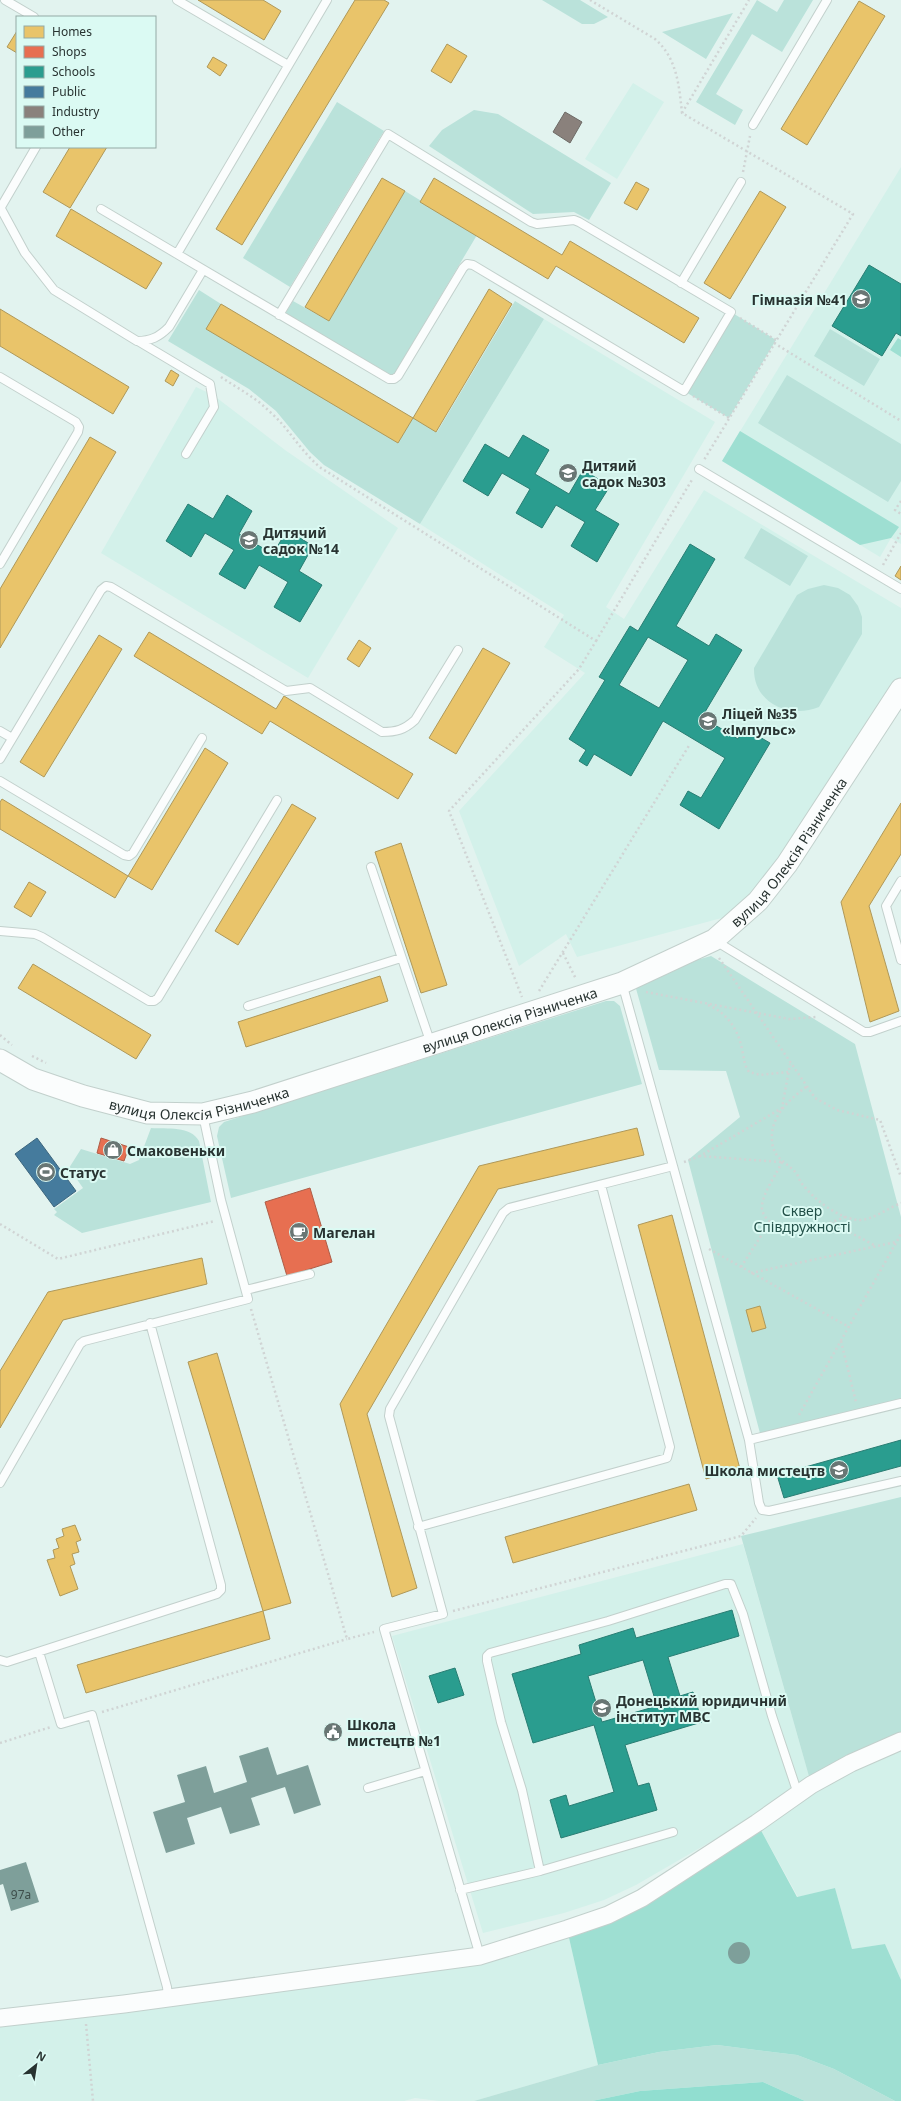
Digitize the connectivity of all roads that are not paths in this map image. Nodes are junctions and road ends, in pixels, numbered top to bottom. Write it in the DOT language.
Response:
graph roads {
  1 [pos="4,0"];
  2 [pos="177,0"];
  3 [pos="327,0"];
  4 [pos="827,0"];
  5 [pos="0,4"];
  6 [pos="32,16"];
  7 [pos="288,66"];
  8 [pos="753,125"];
  9 [pos="35,148"];
  10 [pos="742,182"];
  11 [pos="0,207"];
  12 [pos="101,208"];
  13 [pos="177,254"];
  14 [pos="204,270"];
  15 [pos="681,283"];
  16 [pos="279,315"];
  17 [pos="137,341"];
  18 [pos="0,377"];
  19 [pos="186,454"];
  20 [pos="699,469"];
  21 [pos="0,564"];
  22 [pos="901,589"];
  23 [pos="458,650"];
  24 [pos="901,689"];
  25 [pos="0,731"];
  26 [pos="12,738"];
  27 [pos="202,738"];
  28 [pos="0,759"];
  29 [pos="0,781"];
  30 [pos="277,800"];
  31 [pos="371,867"];
  32 [pos="901,881"];
  33 [pos="0,931"];
  34 [pos="715,948"];
  35 [pos="402,958"];
  36 [pos="901,960"];
  37 [pos="623,987"];
  38 [pos="248,1006"];
  39 [pos="901,1021"];
  40 [pos="431,1045"];
  41 [pos="6,1052"];
  42 [pos="203,1114"];
  43 [pos="674,1166"];
  44 [pos="601,1185"];
  45 [pos="310,1274"];
  46 [pos="246,1290"];
  47 [pos="150,1323"];
  48 [pos="901,1403"];
  49 [pos="749,1440"];
  50 [pos="901,1481"];
  51 [pos="0,1483"];
  52 [pos="418,1527"];
  53 [pos="39,1652"];
  54 [pos="0,1660"];
  55 [pos="901,1741"];
  56 [pos="425,1771"];
  57 [pos="368,1788"];
  58 [pos="798,1794"];
  59 [pos="673,1832"];
  60 [pos="540,1871"];
  61 [pos="460,1890"];
  62 [pos="480,1956"];
  63 [pos="168,1997"];
  64 [pos="0,2018"];
  1 -- 5 [label="lane"];
  1 -- 6 [label="lane"];
  2 -- 7 [label="lane"];
  3 -- 7 [label="lane"];
  4 -- 8 [label="lane"];
  7 -- 13 [label="lane"];
  9 -- 11 [label="lane"];
  10 -- 15 [label="lane"];
  11 -- 17 [label="lane"];
  12 -- 13 [label="lane"];
  13 -- 14 [label="lane"];
  14 -- 16 [label="lane"];
  14 -- 17 [label="lane"];
  15 -- 16 [label="lane"];
  15 -- 16 [label="lane"];
  17 -- 19 [label="lane"];
  18 -- 21 [label="lane"];
  20 -- 22 [label="lane"];
  23 -- 26 [label="lane"];
  24 -- 34 [label="street, вулиця Олексія Різниченка"];
  25 -- 26 [label="lane"];
  26 -- 28 [label="lane"];
  27 -- 29 [label="lane"];
  30 -- 33 [label="lane"];
  31 -- 35 [label="lane"];
  32 -- 36 [label="lane"];
  34 -- 37 [label="street, вулиця Олексія Різниченка"];
  34 -- 39 [label="lane"];
  35 -- 38 [label="lane"];
  35 -- 40 [label="lane"];
  37 -- 40 [label="street, вулиця Олексія Різниченка"];
  37 -- 43 [label="lane"];
  40 -- 42 [label="street, вулиця Олексія Різниченка"];
  41 -- 42 [label="street, вулиця Олексія Різниченка"];
  42 -- 46 [label="lane"];
  43 -- 44 [label="lane"];
  43 -- 49 [label="lane"];
  44 -- 52 [label="lane"];
  44 -- 52 [label="lane"];
  45 -- 46 [label="lane"];
  46 -- 47 [label="lane"];
  47 -- 51 [label="lane"];
  47 -- 53 [label="lane"];
  48 -- 49 [label="lane"];
  49 -- 50 [label="lane"];
  52 -- 56 [label="lane"];
  53 -- 54 [label="lane"];
  53 -- 63 [label="lane"];
  55 -- 58 [label="street"];
  56 -- 57 [label="lane"];
  56 -- 61 [label="lane"];
  58 -- 60 [label="lane"];
  58 -- 62 [label="street"];
  59 -- 60 [label="lane"];
  60 -- 61 [label="lane"];
  61 -- 62 [label="lane"];
  62 -- 63 [label="street"];
  63 -- 64 [label="street"];
}
